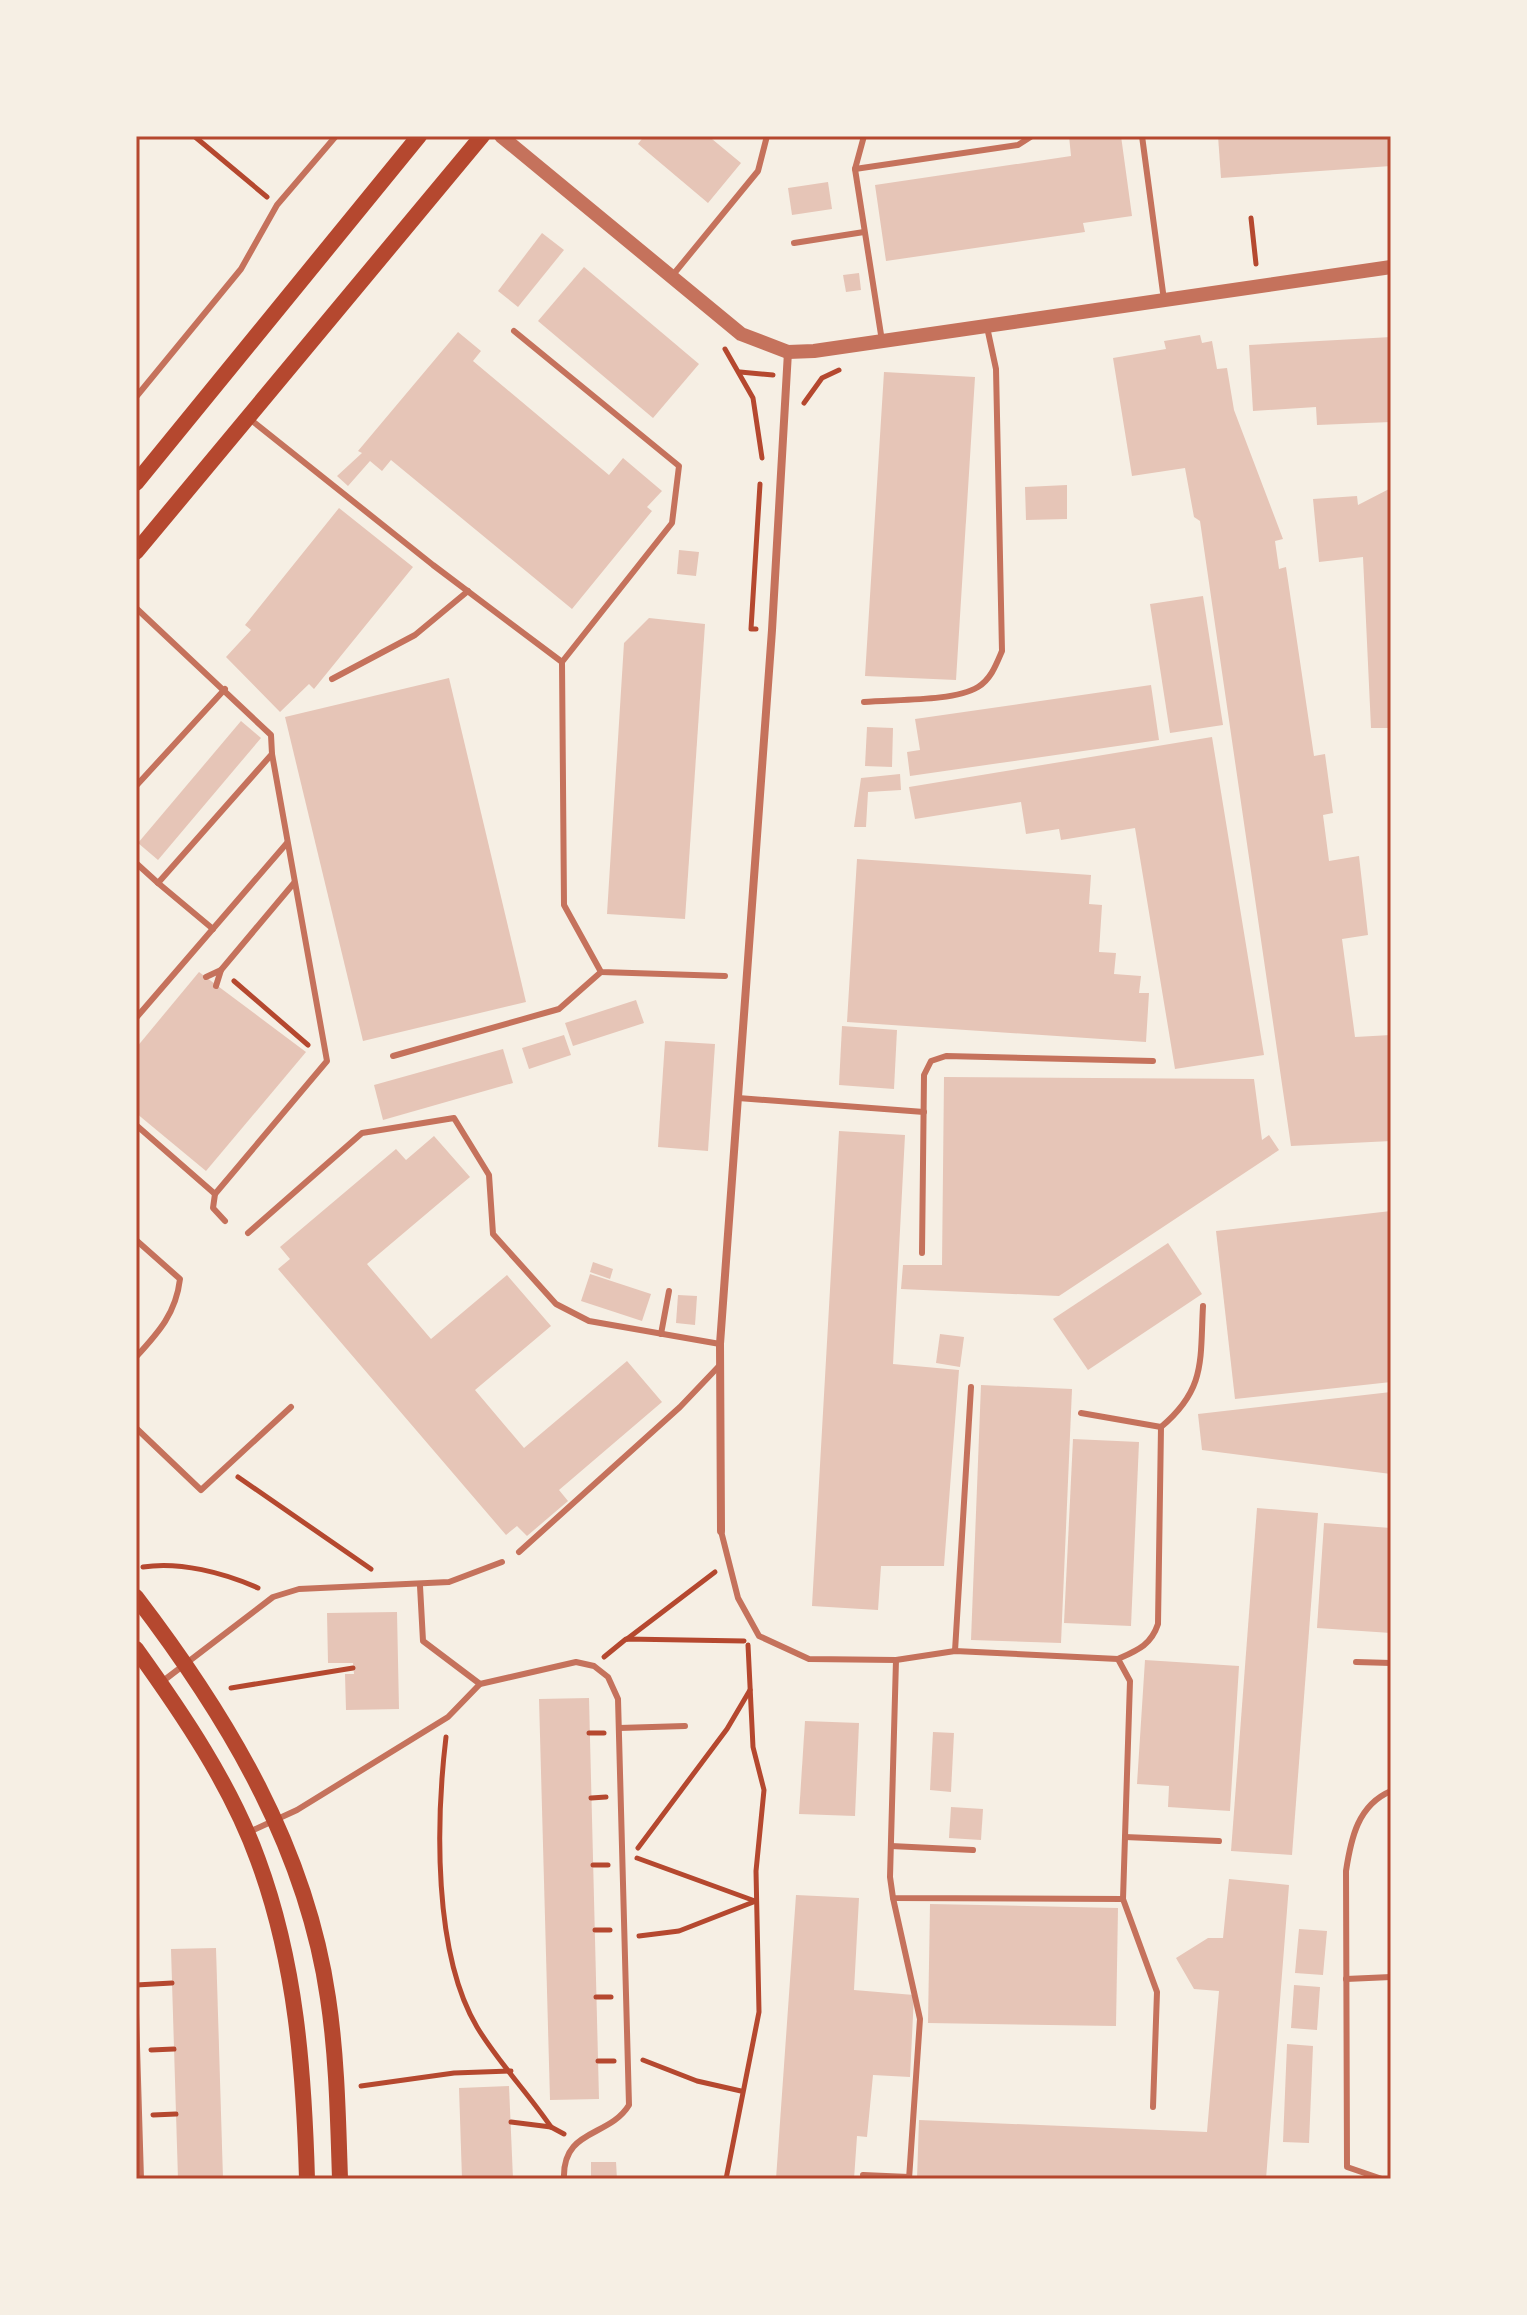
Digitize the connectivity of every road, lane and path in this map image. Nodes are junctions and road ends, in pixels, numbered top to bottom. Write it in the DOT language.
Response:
graph roads {
  1 [pos="194,136"];
  2 [pos="336,136"];
  3 [pos="419,136"];
  4 [pos="482,136"];
  5 [pos="501,136"];
  6 [pos="767,136"];
  7 [pos="864,136"];
  8 [pos="1032,136"];
  9 [pos="1142,136"];
  10 [pos="855,169"];
  11 [pos="277,205"];
  12 [pos="1251,218"];
  13 [pos="864,232"];
  14 [pos="794,243"];
  15 [pos="1256,264"];
  16 [pos="1391,267"];
  17 [pos="671,277"];
  18 [pos="1164,300"];
  19 [pos="987,327"];
  20 [pos="514,331"];
  21 [pos="717,340"];
  22 [pos="882,342"];
  23 [pos="788,352"];
  24 [pos="136,397"];
  25 [pos="248,417"];
  26 [pos="136,483"];
  27 [pos="136,552"];
  28 [pos="468,591"];
  29 [pos="136,608"];
  30 [pos="772,630"];
  31 [pos="562,662"];
  32 [pos="332,679"];
  33 [pos="225,689"];
  34 [pos="864,702"];
  35 [pos="272,754"];
  36 [pos="136,786"];
  37 [pos="287,843"];
  38 [pos="136,863"];
  39 [pos="158,883"];
  40 [pos="294,883"];
  41 [pos="213,929"];
  42 [pos="221,970"];
  43 [pos="601,972"];
  44 [pos="725,976"];
  45 [pos="206,977"];
  46 [pos="216,986"];
  47 [pos="136,1018"];
  48 [pos="393,1056"];
  49 [pos="327,1061"];
  50 [pos="1153,1061"];
  51 [pos="738,1098"];
  52 [pos="924,1112"];
  53 [pos="136,1125"];
  54 [pos="215,1194"];
  55 [pos="225,1221"];
  56 [pos="248,1233"];
  57 [pos="136,1240"];
  58 [pos="922,1253"];
  59 [pos="669,1291"];
  60 [pos="1203,1306"];
  61 [pos="661,1334"];
  62 [pos="720,1344"];
  63 [pos="136,1357"];
  64 [pos="720,1365"];
  65 [pos="971,1387"];
  66 [pos="291,1407"];
  67 [pos="1081,1413"];
  68 [pos="1161,1427"];
  69 [pos="136,1428"];
  70 [pos="224,1468"];
  71 [pos="721,1531"];
  72 [pos="519,1552"];
  73 [pos="502,1562"];
  74 [pos="728,1562"];
  75 [pos="143,1567"];
  76 [pos="420,1586"];
  77 [pos="399,1587"];
  78 [pos="136,1597"];
  79 [pos="273,1597"];
  80 [pos="759,1636"];
  81 [pos="626,1639"];
  82 [pos="748,1641"];
  83 [pos="136,1649"];
  84 [pos="955,1651"];
  85 [pos="1118,1659"];
  86 [pos="896,1660"];
  87 [pos="1356,1662"];
  88 [pos="1391,1663"];
  89 [pos="186,1664"];
  90 [pos="594,1666"];
  91 [pos="353,1668"];
  92 [pos="160,1683"];
  93 [pos="480,1684"];
  94 [pos="231,1688"];
  95 [pos="750,1689"];
  96 [pos="448,1717"];
  97 [pos="685,1726"];
  98 [pos="619,1728"];
  99 [pos="1391,1791"];
  100 [pos="276,1820"];
  101 [pos="247,1833"];
  102 [pos="1125,1837"];
  103 [pos="1219,1841"];
  104 [pos="891,1846"];
  105 [pos="973,1850"];
  106 [pos="893,1898"];
  107 [pos="1123,1899"];
  108 [pos="756,1901"];
  109 [pos="624,1938"];
  110 [pos="1391,1977"];
  111 [pos="1346,1979"];
  112 [pos="172,1983"];
  113 [pos="136,1985"];
  114 [pos="136,2013"];
  115 [pos="627,2061"];
  116 [pos="511,2071"];
  117 [pos="361,2086"];
  118 [pos="741,2091"];
  119 [pos="1153,2107"];
  120 [pos="511,2122"];
  121 [pos="551,2127"];
  122 [pos="577,2141"];
  123 [pos="138,2153"];
  124 [pos="863,2175"];
  125 [pos="909,2178"];
  126 [pos="141,2179"];
  127 [pos="307,2179"];
  128 [pos="340,2179"];
  129 [pos="564,2179"];
  130 [pos="726,2179"];
  131 [pos="1382,2179"];
  1 -- 11 [label="path"];
  2 -- 11 [label="lane"];
  3 -- 26 [label="main road"];
  4 -- 25 [label="main road"];
  5 -- 17 [label="street"];
  6 -- 17 [label="lane"];
  7 -- 10 [label="lane"];
  8 -- 10 [label="lane"];
  9 -- 18 [label="lane"];
  10 -- 13 [label="lane"];
  11 -- 24 [label="lane"];
  12 -- 15 [label="path"];
  13 -- 14 [label="lane"];
  13 -- 22 [label="lane"];
  16 -- 18 [label="street"];
  17 -- 23 [label="street"];
  18 -- 19 [label="street"];
  19 -- 22 [label="street"];
  19 -- 34 [label="lane"];
  20 -- 31 [label="lane"];
  21 -- 30 [label="path"];
  22 -- 23 [label="street"];
  23 -- 30 [label="street"];
  25 -- 27 [label="main road"];
  25 -- 28 [label="lane"];
  28 -- 31 [label="lane"];
  28 -- 32 [label="lane"];
  29 -- 33 [label="lane"];
  30 -- 51 [label="street"];
  31 -- 43 [label="lane"];
  33 -- 35 [label="lane"];
  33 -- 36 [label="lane"];
  35 -- 37 [label="lane"];
  35 -- 39 [label="lane"];
  37 -- 40 [label="lane"];
  37 -- 41 [label="lane"];
  38 -- 39 [label="lane"];
  39 -- 41 [label="lane"];
  40 -- 42 [label="lane"];
  40 -- 49 [label="lane"];
  41 -- 47 [label="lane"];
  42 -- 45 [label="lane"];
  42 -- 46 [label="lane"];
  42 -- 49 [label="path"];
  43 -- 44 [label="lane"];
  43 -- 48 [label="lane"];
  49 -- 54 [label="lane"];
  50 -- 52 [label="lane"];
  51 -- 52 [label="lane"];
  51 -- 62 [label="street"];
  52 -- 58 [label="lane"];
  53 -- 54 [label="lane"];
  54 -- 55 [label="lane"];
  56 -- 61 [label="lane"];
  57 -- 63 [label="lane"];
  59 -- 61 [label="lane"];
  60 -- 68 [label="lane"];
  61 -- 62 [label="lane"];
  62 -- 64 [label="street"];
  64 -- 71 [label="street"];
  64 -- 72 [label="lane"];
  65 -- 84 [label="lane"];
  66 -- 70 [label="lane"];
  67 -- 68 [label="lane"];
  68 -- 85 [label="lane"];
  69 -- 70 [label="lane"];
  70 -- 77 [label="path"];
  71 -- 74 [label="lane"];
  73 -- 76 [label="lane"];
  74 -- 80 [label="lane"];
  74 -- 81 [label="path"];
  75 -- 79 [label="path"];
  76 -- 77 [label="lane"];
  76 -- 93 [label="lane"];
  77 -- 79 [label="lane"];
  78 -- 89 [label="main road"];
  79 -- 89 [label="lane"];
  80 -- 82 [label="path"];
  80 -- 86 [label="lane"];
  81 -- 82 [label="path"];
  81 -- 90 [label="path"];
  82 -- 95 [label="path"];
  83 -- 92 [label="main road"];
  84 -- 85 [label="lane"];
  84 -- 86 [label="lane"];
  85 -- 102 [label="lane"];
  86 -- 104 [label="lane"];
  87 -- 88 [label="lane"];
  89 -- 92 [label="lane"];
  89 -- 100 [label="main road"];
  90 -- 93 [label="lane"];
  90 -- 98 [label="lane"];
  91 -- 94 [label="path"];
  92 -- 101 [label="main road"];
  93 -- 96 [label="lane"];
  95 -- 108 [label="path"];
  95 -- 108 [label="path"];
  96 -- 100 [label="lane"];
  96 -- 116 [label="path"];
  97 -- 98 [label="lane"];
  98 -- 109 [label="lane"];
  99 -- 111 [label="lane"];
  100 -- 101 [label="lane"];
  100 -- 128 [label="main road"];
  101 -- 127 [label="main road"];
  102 -- 103 [label="lane"];
  102 -- 107 [label="lane"];
  104 -- 105 [label="lane"];
  104 -- 106 [label="lane"];
  106 -- 107 [label="lane"];
  106 -- 125 [label="lane"];
  107 -- 119 [label="lane"];
  108 -- 109 [label="path"];
  108 -- 118 [label="path"];
  109 -- 115 [label="lane"];
  110 -- 111 [label="lane"];
  111 -- 131 [label="lane"];
  112 -- 113 [label="path"];
  114 -- 123 [label="lane"];
  115 -- 118 [label="path"];
  115 -- 122 [label="lane"];
  116 -- 117 [label="path"];
  116 -- 121 [label="path"];
  118 -- 130 [label="path"];
  120 -- 121 [label="path"];
  121 -- 122 [label="path"];
  122 -- 129 [label="lane"];
  123 -- 126 [label="lane"];
  124 -- 125 [label="lane"];
}
